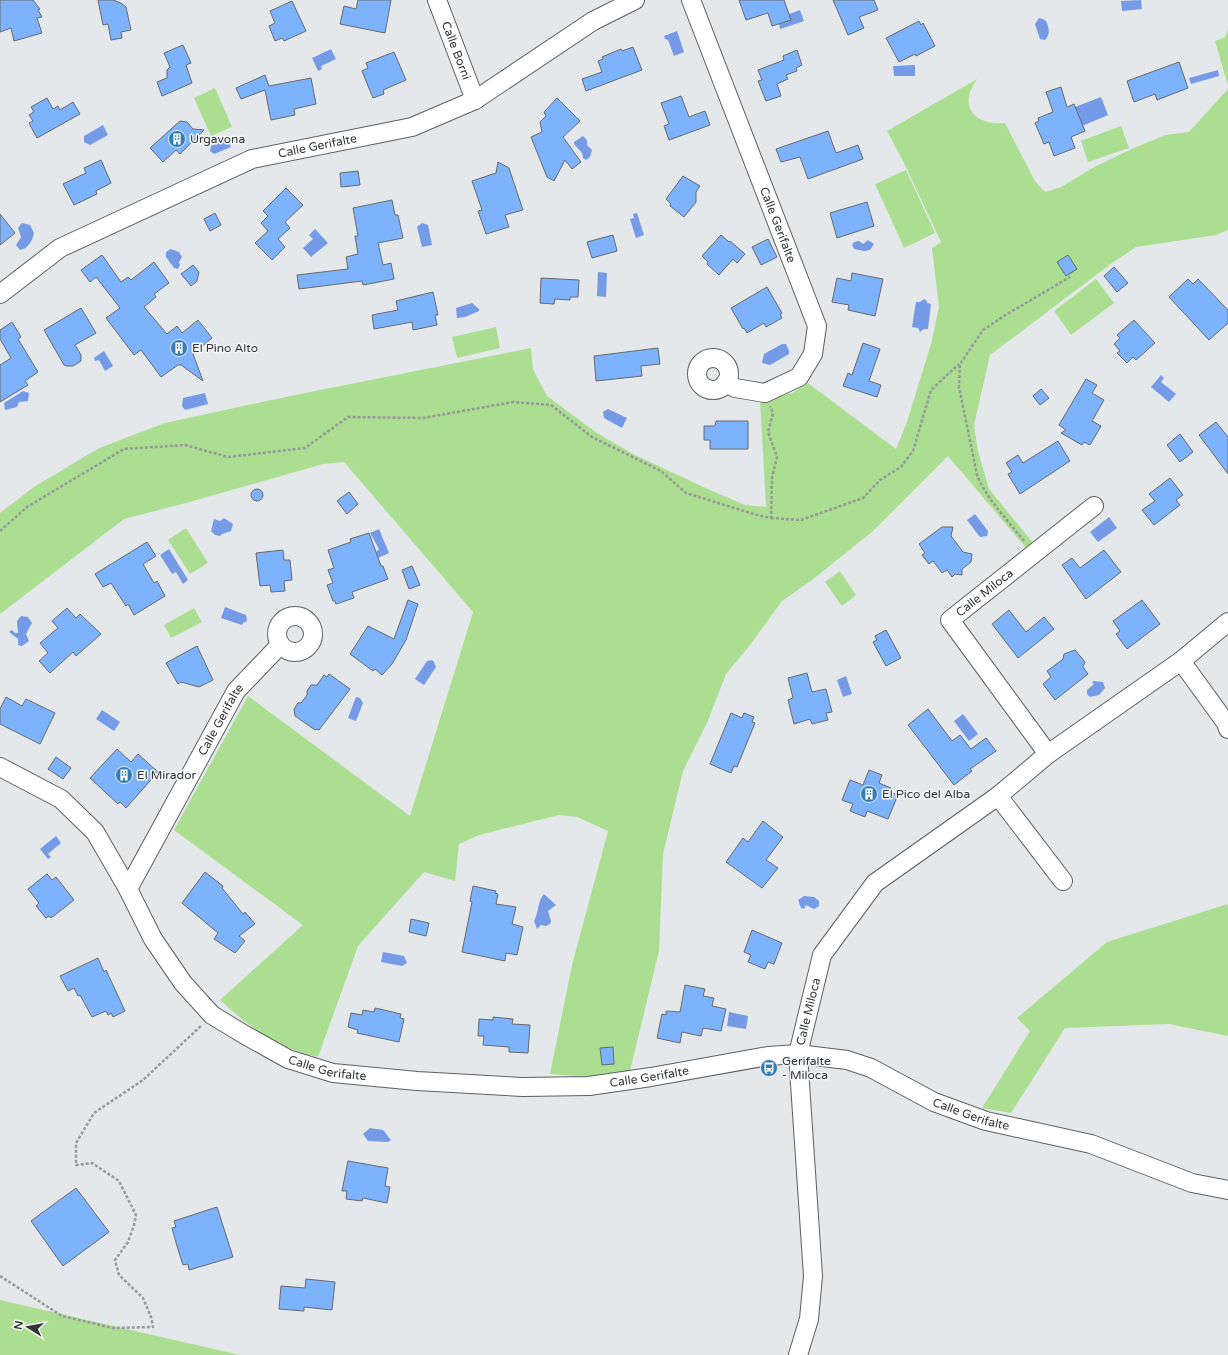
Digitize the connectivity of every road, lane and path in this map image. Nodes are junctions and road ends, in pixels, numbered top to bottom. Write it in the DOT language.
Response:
graph roads {
  1 [pos="437,0"];
  2 [pos="635,0"];
  3 [pos="691,0"];
  4 [pos="476,100"];
  5 [pos="1070,277"];
  6 [pos="0,294"];
  7 [pos="960,364"];
  8 [pos="726,382"];
  9 [pos="765,392"];
  10 [pos="1094,506"];
  11 [pos="771,518"];
  12 [pos="0,531"];
  13 [pos="1034,554"];
  14 [pos="1228,622"];
  15 [pos="280,645"];
  16 [pos="1181,661"];
  17 [pos="1228,729"];
  18 [pos="1048,754"];
  19 [pos="2,771"];
  20 [pos="998,796"];
  21 [pos="1063,881"];
  22 [pos="128,889"];
  23 [pos="212,1015"];
  24 [pos="798,1054"];
  25 [pos="1228,1190"];
  26 [pos="0,1276"];
  27 [pos="798,1355"];
  1 -- 4 [label="street, Calle Borni"];
  2 -- 4 [label="street, Calle Gerifalte"];
  3 -- 9 [label="street, Calle Gerifalte"];
  4 -- 6 [label="street, Calle Gerifalte"];
  5 -- 7 [label="path"];
  7 -- 11 [label="path"];
  7 -- 13 [label="path"];
  8 -- 9 [label="street, Calle Gerifalte"];
  9 -- 11 [label="path"];
  10 -- 13 [label="street, Calle Miloca"];
  11 -- 12 [label="path"];
  13 -- 18 [label="street, Calle Miloca"];
  14 -- 16 [label="street, Calle Miloca"];
  15 -- 22 [label="street, Calle Gerifalte"];
  16 -- 17 [label="street"];
  16 -- 18 [label="street, Calle Miloca"];
  18 -- 20 [label="street, Calle Miloca"];
  19 -- 22 [label="street, Calle Gerifalte"];
  20 -- 21 [label="street"];
  20 -- 24 [label="street, Calle Miloca"];
  22 -- 23 [label="street, Calle Gerifalte"];
  23 -- 24 [label="street, Calle Gerifalte"];
  23 -- 26 [label="path"];
  24 -- 25 [label="street, Calle Gerifalte"];
  24 -- 27 [label="street, Calle Miloca"];
}
